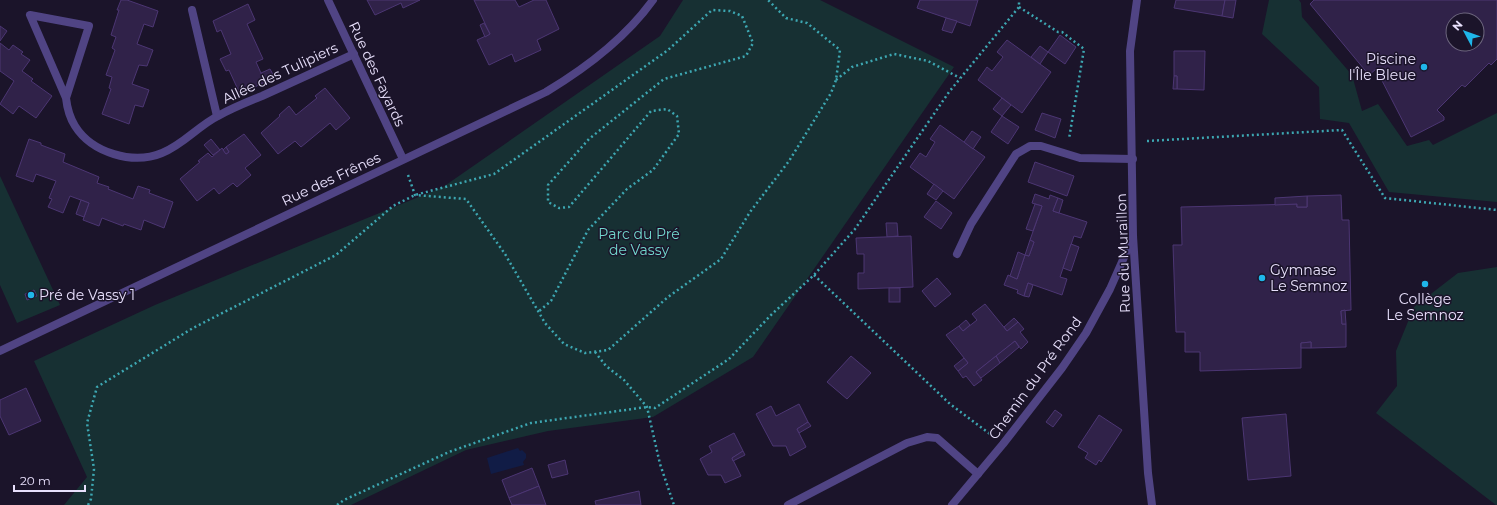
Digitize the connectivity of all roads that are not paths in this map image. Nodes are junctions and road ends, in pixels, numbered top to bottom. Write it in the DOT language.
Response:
graph roads {
  1 [pos="328,0"];
  2 [pos="653,0"];
  3 [pos="1137,0"];
  4 [pos="192,10"];
  5 [pos="354,54"];
  6 [pos="66,98"];
  7 [pos="217,116"];
  8 [pos="403,159"];
  9 [pos="1132,159"];
  10 [pos="1133,236"];
  11 [pos="958,254"];
  12 [pos="0,351"];
  13 [pos="978,474"];
  14 [pos="788,505"];
  15 [pos="952,505"];
  16 [pos="1152,505"];
  1 -- 5 [label="street, Rue des Fayards"];
  2 -- 8 [label="street, Rue des Frênes"];
  3 -- 9 [label="street, Rue du Muraillon"];
  4 -- 7 [label="street, Allée des Tulipiers"];
  5 -- 7 [label="street, Allée des Tulipiers"];
  5 -- 8 [label="street, Rue des Fayards"];
  6 -- 6 [label="street, Allée des Tulipiers"];
  6 -- 7 [label="street, Allée des Tulipiers"];
  8 -- 12 [label="street, Rue des Frênes"];
  9 -- 10 [label="street, Rue du Muraillon"];
  9 -- 11 [label="street"];
  10 -- 13 [label="street, Chemin du Pré Rond"];
  10 -- 16 [label="street, Rue du Muraillon"];
  13 -- 14 [label="street"];
  13 -- 15 [label="street, Chemin du Pré Rond"];
}
